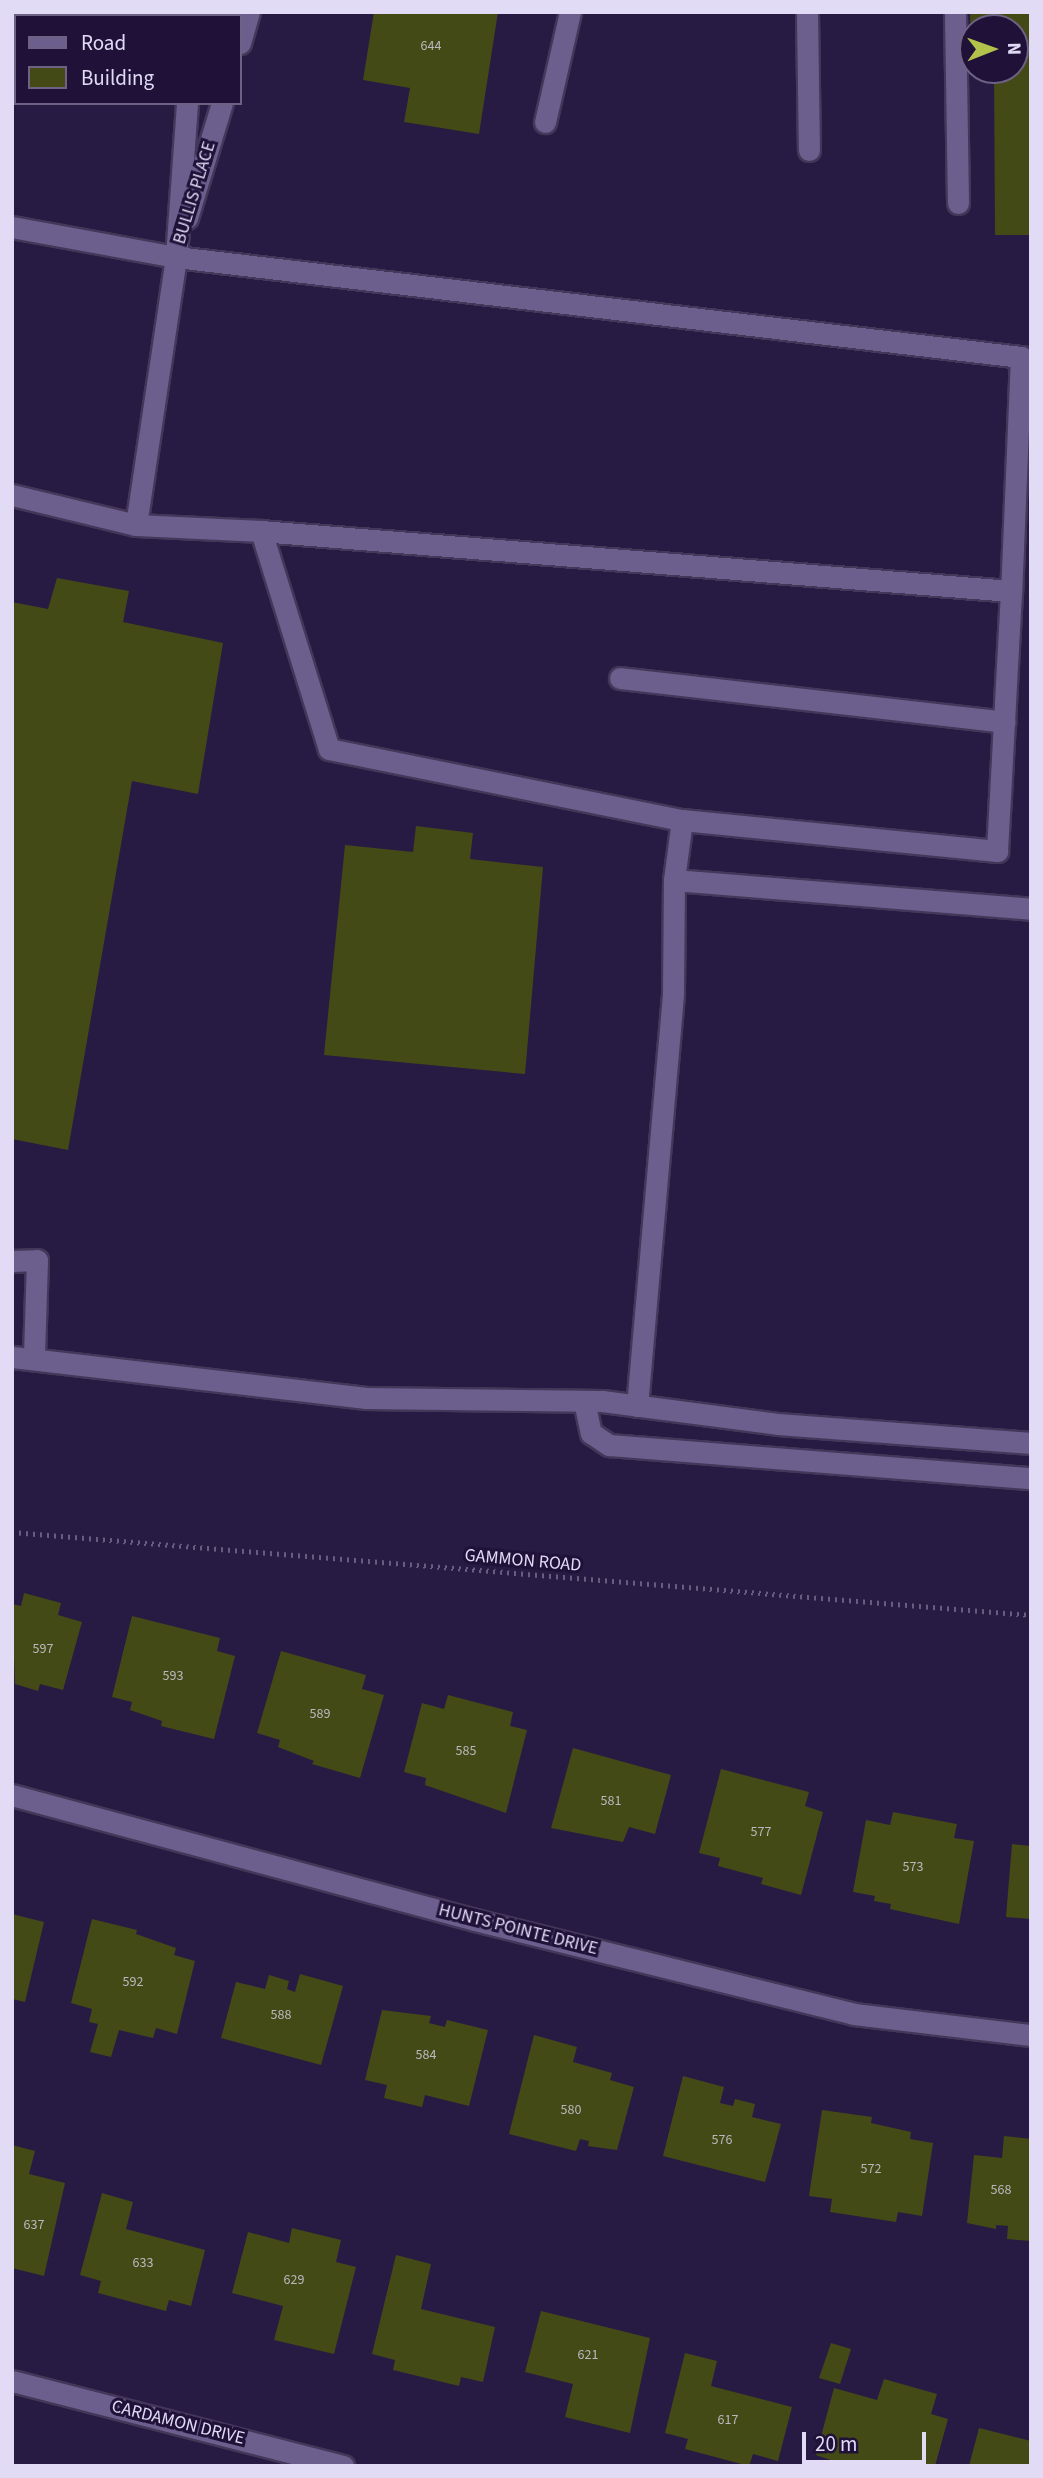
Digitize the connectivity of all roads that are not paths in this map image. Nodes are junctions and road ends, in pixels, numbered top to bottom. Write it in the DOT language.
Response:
graph roads {
  1 [pos="249,12"];
  2 [pos="570,12"];
  3 [pos="807,12"];
  4 [pos="955,12"];
  5 [pos="242,36"];
  6 [pos="187,105"];
  7 [pos="221,105"];
  8 [pos="545,122"];
  9 [pos="809,150"];
  10 [pos="958,203"];
  11 [pos="12,227"];
  12 [pos="176,257"];
  13 [pos="12,495"];
  14 [pos="136,525"];
  15 [pos="261,531"];
  16 [pos="1011,591"];
  17 [pos="620,678"];
  18 [pos="1004,722"];
  19 [pos="681,820"];
  20 [pos="674,880"];
  21 [pos="1031,909"];
  22 [pos="12,1261"];
  23 [pos="12,1357"];
  24 [pos="34,1357"];
  25 [pos="584,1401"];
  26 [pos="637,1406"];
  27 [pos="1031,1443"];
  28 [pos="1031,1478"];
  29 [pos="12,1795"];
  30 [pos="1031,2035"];
  31 [pos="12,2381"];
  32 [pos="343,2466"];
  1 -- 5 [label="street"];
  2 -- 8 [label="street"];
  3 -- 9 [label="street"];
  4 -- 10 [label="street"];
  6 -- 12 [label="street, BULLIS PLACE"];
  7 -- 12 [label="street, BULLIS PLACE"];
  11 -- 12 [label="street"];
  12 -- 14 [label="street"];
  12 -- 16 [label="street"];
  13 -- 14 [label="street"];
  14 -- 15 [label="street"];
  15 -- 16 [label="street"];
  15 -- 19 [label="street"];
  16 -- 18 [label="street"];
  17 -- 18 [label="street"];
  18 -- 19 [label="street"];
  19 -- 20 [label="street"];
  20 -- 21 [label="street"];
  20 -- 26 [label="street"];
  22 -- 24 [label="street"];
  23 -- 24 [label="street"];
  24 -- 25 [label="street"];
  25 -- 26 [label="street"];
  25 -- 28 [label="street"];
  26 -- 27 [label="street"];
  29 -- 30 [label="street, HUNTS POINTE DRIVE"];
  31 -- 32 [label="street, CARDAMON DRIVE"];
}
